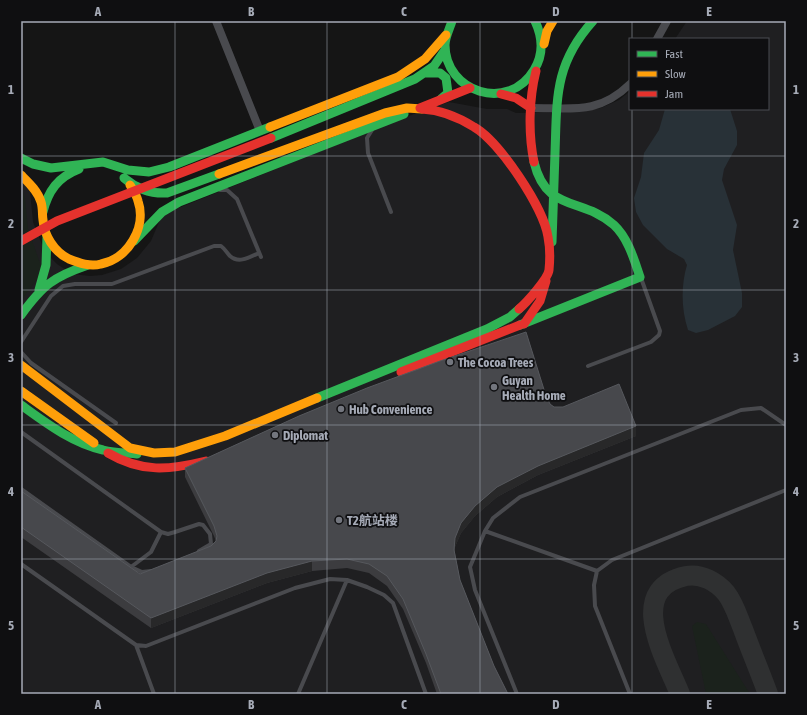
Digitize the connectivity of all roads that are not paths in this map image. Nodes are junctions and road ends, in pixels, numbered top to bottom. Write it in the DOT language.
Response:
graph roads {
  1 [pos="216,21"];
  2 [pos="452,21"];
  3 [pos="535,21"];
  4 [pos="553,21"];
  5 [pos="593,21"];
  6 [pos="667,21"];
  7 [pos="447,35"];
  8 [pos="658,38"];
  9 [pos="445,50"];
  10 [pos="542,51"];
  11 [pos="538,66"];
  12 [pos="426,73"];
  13 [pos="398,77"];
  14 [pos="629,85"];
  15 [pos="470,88"];
  16 [pos="501,94"];
  17 [pos="439,101"];
  18 [pos="531,108"];
  19 [pos="374,126"];
  20 [pos="260,131"];
  21 [pos="21,158"];
  22 [pos="92,162"];
  23 [pos="73,170"];
  24 [pos="111,170"];
  25 [pos="21,175"];
  26 [pos="124,178"];
  27 [pos="210,190"];
  28 [pos="43,212"];
  29 [pos="391,212"];
  30 [pos="47,234"];
  31 [pos="21,241"];
  32 [pos="134,241"];
  33 [pos="88,264"];
  34 [pos="549,272"];
  35 [pos="640,278"];
  36 [pos="38,292"];
  37 [pos="21,315"];
  38 [pos="21,342"];
  39 [pos="21,352"];
  40 [pos="21,365"];
  41 [pos="588,366"];
  42 [pos="403,381"];
  43 [pos="21,391"];
  44 [pos="21,405"];
  45 [pos="116,423"];
  46 [pos="786,425"];
  47 [pos="21,432"];
  48 [pos="130,448"];
  49 [pos="21,489"];
  50 [pos="786,490"];
  51 [pos="485,531"];
  52 [pos="161,532"];
  53 [pos="194,553"];
  54 [pos="21,564"];
  55 [pos="131,567"];
  56 [pos="154,570"];
  57 [pos="597,571"];
  58 [pos="347,580"];
  59 [pos="136,645"];
  60 [pos="154,694"];
  61 [pos="298,694"];
  62 [pos="426,694"];
  63 [pos="517,694"];
  64 [pos="630,694"];
  1 -- 20 [label="street"];
  2 -- 7 [label="main road"];
  3 -- 10 [label="main road"];
  4 -- 10 [label="main road"];
  5 -- 34 [label="main road"];
  6 -- 8 [label="street"];
  7 -- 9 [label="main road"];
  7 -- 13 [label="main road"];
  9 -- 12 [label="main road"];
  9 -- 15 [label="main road"];
  10 -- 11 [label="main road"];
  11 -- 16 [label="main road"];
  11 -- 18 [label="main road"];
  12 -- 13 [label="main road"];
  12 -- 17 [label="main road"];
  12 -- 31 [label="main road"];
  13 -- 20 [label="main road"];
  14 -- 18 [label="street"];
  15 -- 16 [label="main road"];
  15 -- 17 [label="main road"];
  16 -- 18 [label="main road"];
  17 -- 19 [label="main road"];
  18 -- 35 [label="main road"];
  19 -- 27 [label="main road"];
  19 -- 29 [label="lane"];
  20 -- 22 [label="main road"];
  21 -- 22 [label="main road"];
  22 -- 23 [label="main road"];
  22 -- 24 [label="main road"];
  23 -- 24 [label="main road"];
  23 -- 28 [label="main road"];
  24 -- 26 [label="main road"];
  25 -- 28 [label="main road"];
  26 -- 32 [label="main road"];
  26 -- 34 [label="main road"];
  27 -- 32 [label="main road"];
  27 -- 38 [label="lane"];
  28 -- 30 [label="main road"];
  30 -- 33 [label="main road"];
  30 -- 36 [label="main road"];
  32 -- 33 [label="main road"];
  33 -- 36 [label="main road"];
  34 -- 42 [label="main road"];
  34 -- 48 [label="main road"];
  35 -- 41 [label="lane"];
  35 -- 44 [label="main road"];
  36 -- 37 [label="main road"];
  39 -- 45 [label="lane"];
  40 -- 48 [label="main road"];
  43 -- 48 [label="main road"];
  46 -- 51 [label="lane"];
  47 -- 52 [label="lane"];
  49 -- 55 [label="lane"];
  50 -- 57 [label="lane"];
  51 -- 57 [label="lane"];
  51 -- 63 [label="lane"];
  52 -- 53 [label="lane"];
  52 -- 55 [label="lane"];
  54 -- 59 [label="lane"];
  55 -- 56 [label="lane"];
  57 -- 64 [label="lane"];
  58 -- 59 [label="lane"];
  58 -- 61 [label="lane"];
  58 -- 62 [label="lane"];
  59 -- 60 [label="lane"];
}
